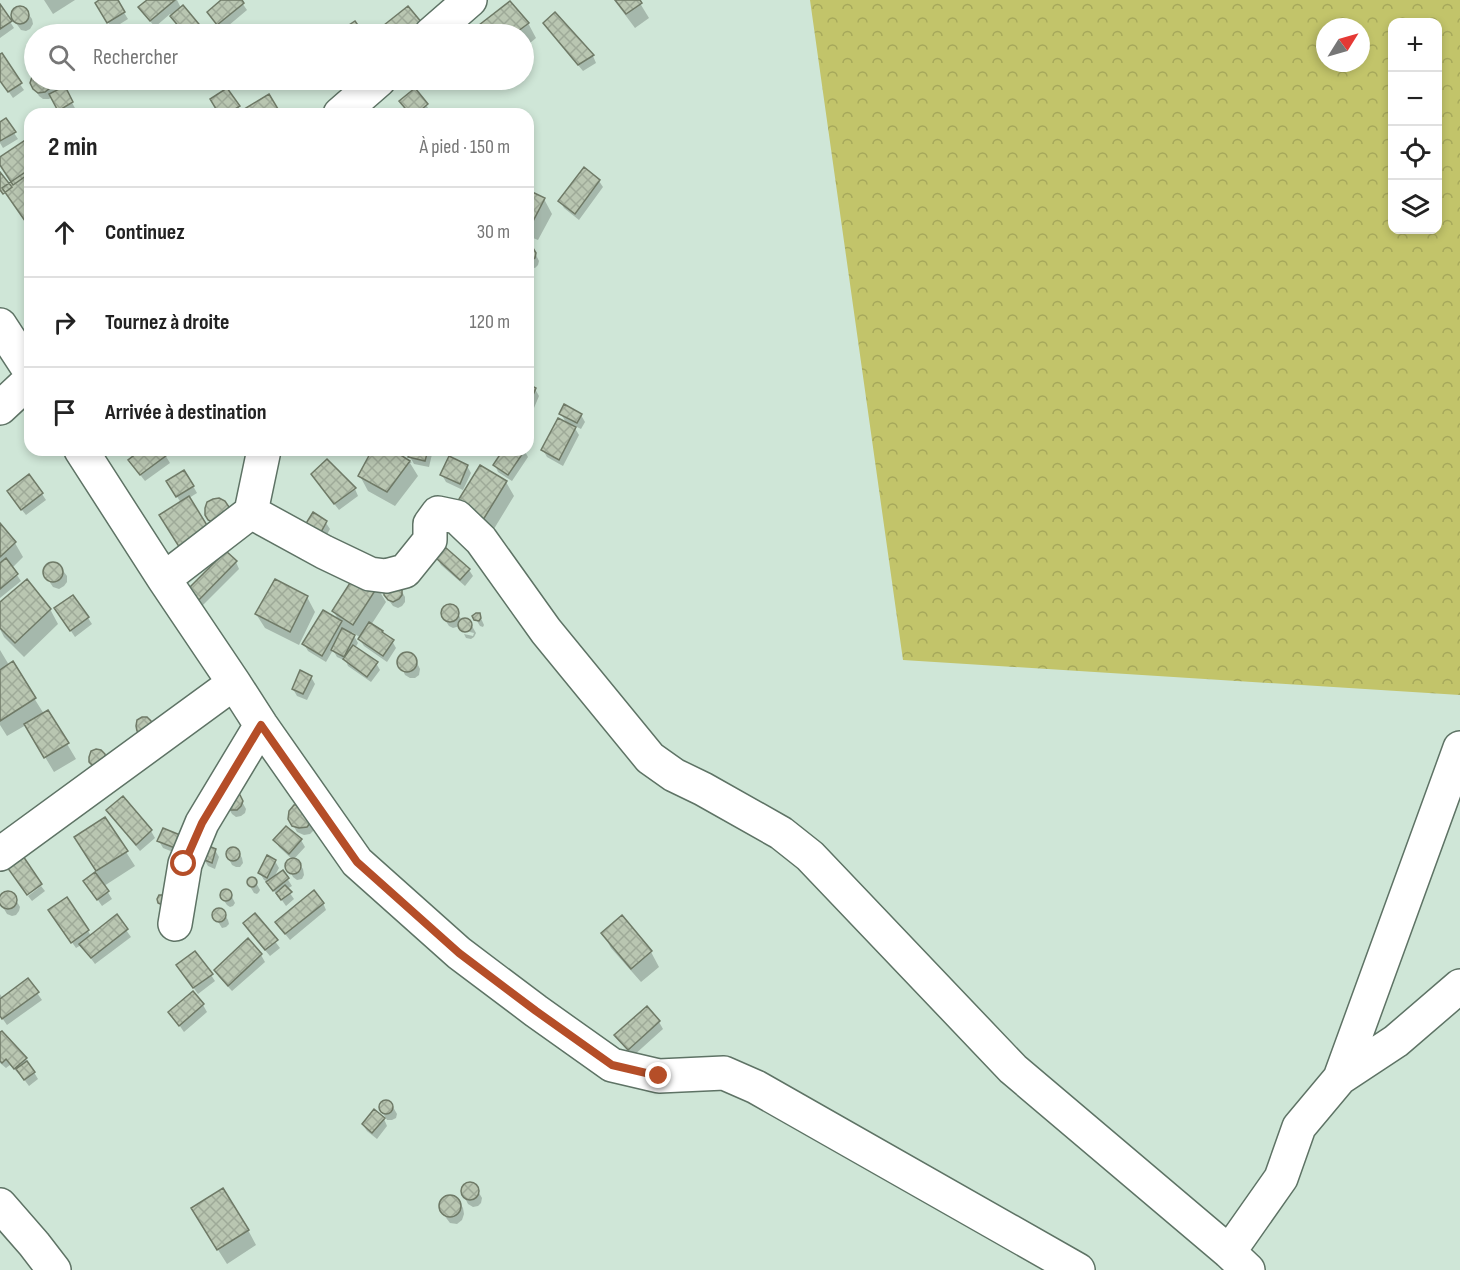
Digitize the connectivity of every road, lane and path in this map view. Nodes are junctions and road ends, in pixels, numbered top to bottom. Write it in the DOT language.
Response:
graph roads {
  1 [pos="470,0"];
  2 [pos="442,24"];
  3 [pos="368,90"];
  4 [pos="347,108"];
  5 [pos="0,325"];
  6 [pos="24,362"];
  7 [pos="24,386"];
  8 [pos="0,408"];
  9 [pos="85,456"];
  10 [pos="263,456"];
  11 [pos="251,512"];
  12 [pos="164,579"];
  13 [pos="234,683"];
  14 [pos="261,725"];
  15 [pos="1460,748"];
  16 [pos="0,854"];
  17 [pos="174,924"];
  18 [pos="1460,986"];
  19 [pos="1340,1078"];
  20 [pos="0,1205"];
  21 [pos="1239,1261"];
  22 [pos="54,1270"];
  23 [pos="1078,1270"];
  1 -- 2 [label="street"];
  3 -- 4 [label="street"];
  5 -- 6 [label="street"];
  7 -- 8 [label="street"];
  9 -- 12 [label="street"];
  10 -- 11 [label="street"];
  11 -- 12 [label="street"];
  11 -- 21 [label="street"];
  12 -- 13 [label="street"];
  13 -- 14 [label="street"];
  13 -- 16 [label="street"];
  14 -- 17 [label="street"];
  14 -- 23 [label="street"];
  15 -- 19 [label="street"];
  18 -- 19 [label="street"];
  19 -- 21 [label="street"];
  20 -- 22 [label="street"];
}
